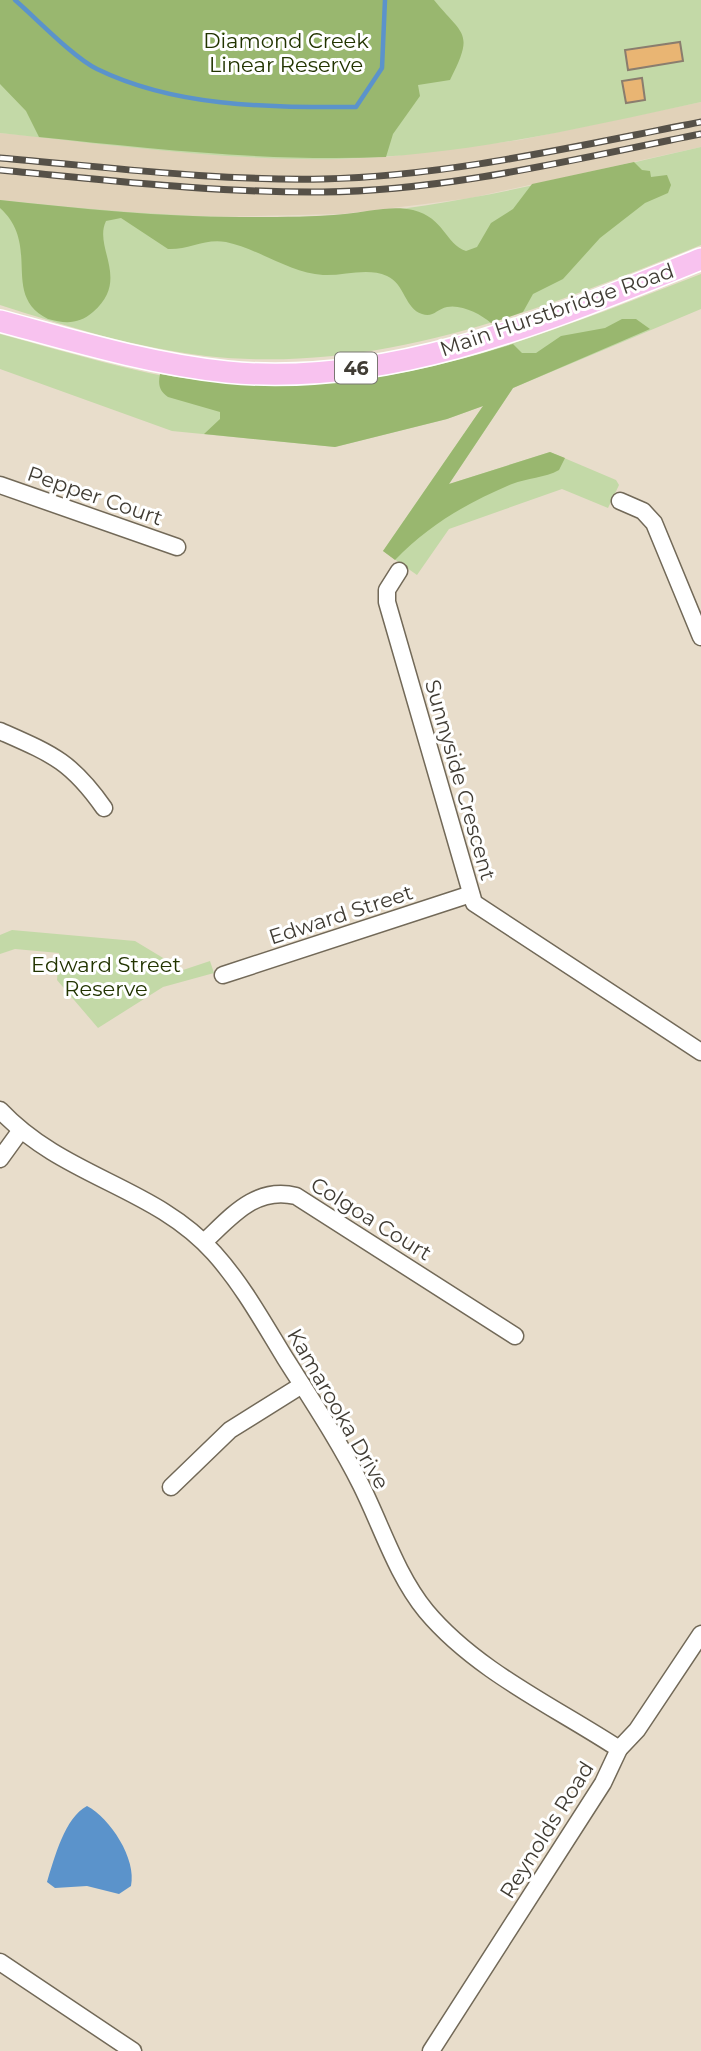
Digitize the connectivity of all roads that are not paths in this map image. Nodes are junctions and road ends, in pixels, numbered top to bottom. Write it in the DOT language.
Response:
graph roads {
  1 [pos="701,260"];
  2 [pos="0,321"];
  3 [pos="0,485"];
  4 [pos="620,501"];
  5 [pos="177,547"];
  6 [pos="399,571"];
  7 [pos="701,637"];
  8 [pos="0,732"];
  9 [pos="104,808"];
  10 [pos="471,894"];
  11 [pos="223,976"];
  12 [pos="701,1052"];
  13 [pos="0,1110"];
  14 [pos="21,1130"];
  15 [pos="0,1159"];
  16 [pos="204,1242"];
  17 [pos="515,1336"];
  18 [pos="302,1385"];
  19 [pos="172,1488"];
  20 [pos="701,1634"];
  21 [pos="619,1749"];
  22 [pos="0,1962"];
  23 [pos="134,2051"];
  24 [pos="430,2051"];
  1 -- 2 [label="main road, Main Hurstbridge Road / 46"];
  3 -- 5 [label="street, Pepper Court"];
  4 -- 7 [label="street"];
  6 -- 10 [label="street, Sunnyside Crescent"];
  8 -- 9 [label="street"];
  10 -- 11 [label="street, Edward Street"];
  10 -- 12 [label="street, Sunnyside Crescent"];
  13 -- 14 [label="street, Kamarooka Drive"];
  14 -- 15 [label="street"];
  14 -- 16 [label="street, Kamarooka Drive"];
  16 -- 17 [label="street, Colgoa Court"];
  16 -- 18 [label="street, Kamarooka Drive"];
  18 -- 19 [label="street"];
  18 -- 21 [label="street, Kamarooka Drive"];
  20 -- 21 [label="street, Reynolds Road"];
  21 -- 24 [label="street, Reynolds Road"];
  22 -- 23 [label="street"];
}
